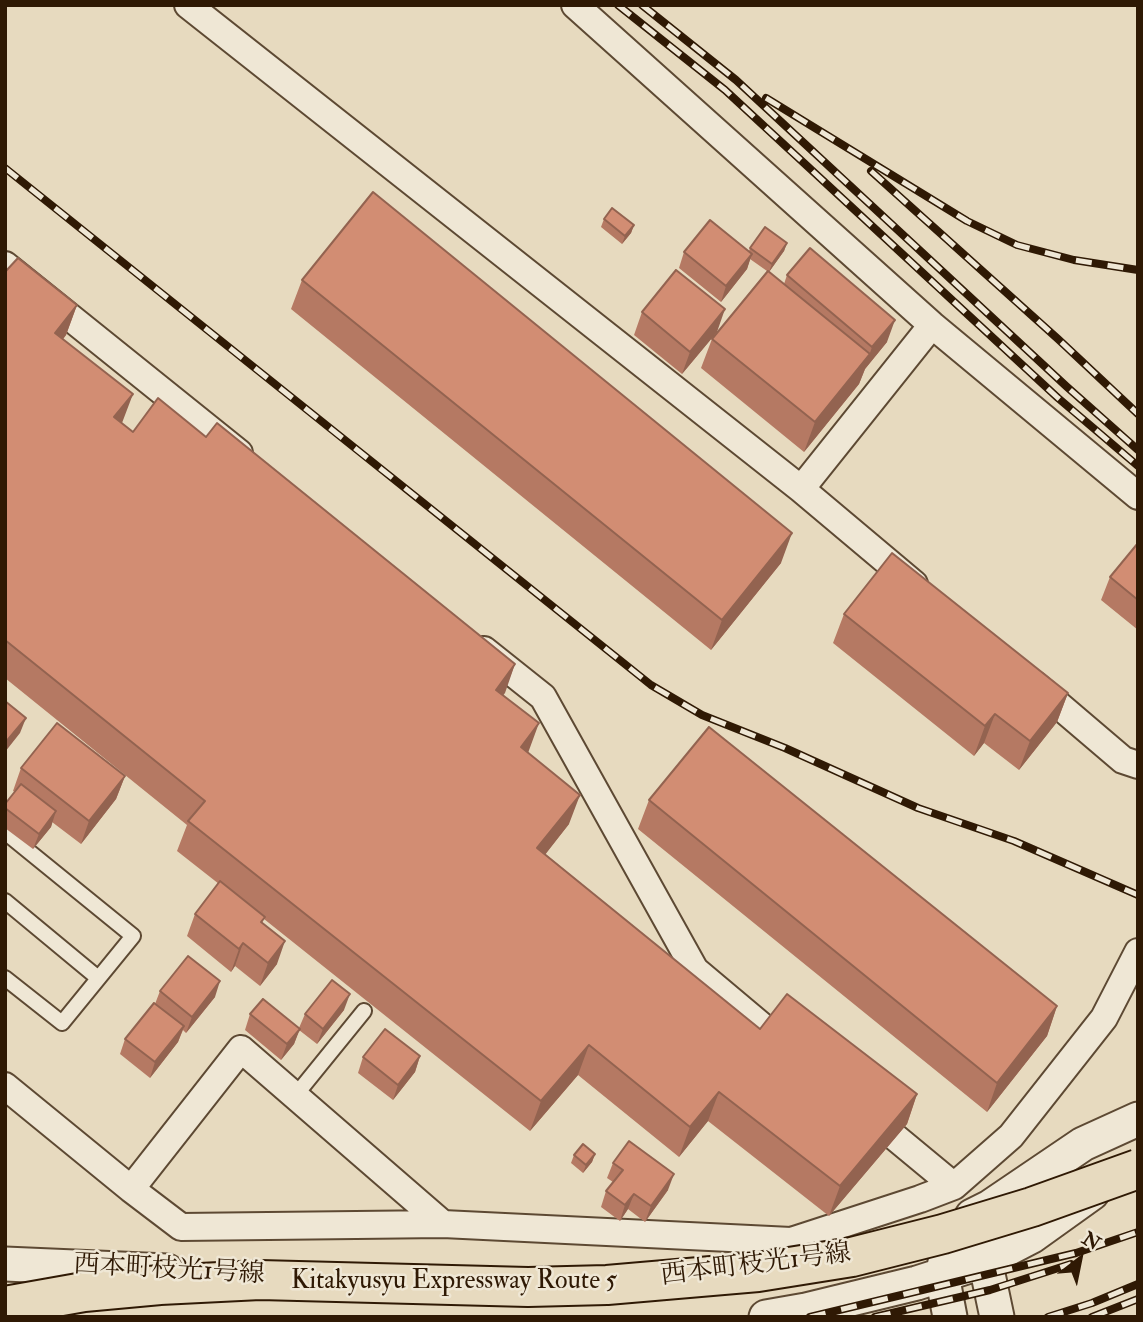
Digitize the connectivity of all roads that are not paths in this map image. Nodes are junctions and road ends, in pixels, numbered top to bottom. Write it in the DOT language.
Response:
graph roads {
  1 [pos="188,5"];
  2 [pos="575,5"];
  3 [pos="5,265"];
  4 [pos="932,326"];
  5 [pos="253,464"];
  6 [pos="801,489"];
  7 [pos="1138,496"];
  8 [pos="936,602"];
  9 [pos="468,637"];
  10 [pos="1019,672"];
  11 [pos="1138,765"];
  12 [pos="5,832"];
  13 [pos="5,901"];
  14 [pos="1138,952"];
  15 [pos="5,978"];
  16 [pos="98,978"];
  17 [pos="364,1011"];
  18 [pos="809,1065"];
  19 [pos="5,1086"];
  20 [pos="295,1096"];
  21 [pos="850,1100"];
  22 [pos="1138,1119"];
  23 [pos="1138,1162"];
  24 [pos="1138,1169"];
  25 [pos="954,1186"];
  26 [pos="131,1189"];
  27 [pos="443,1224"];
  28 [pos="954,1225"];
  29 [pos="985,1260"];
  30 [pos="5,1264"];
  31 [pos="942,1275"];
  32 [pos="260,1280"];
  33 [pos="5,1289"];
  34 [pos="5,1306"];
  35 [pos="766,1317"];
  36 [pos="950,1317"];
  37 [pos="997,1317"];
  1 -- 6 [label="street"];
  2 -- 4 [label="street"];
  3 -- 5 [label="street"];
  4 -- 6 [label="street"];
  4 -- 7 [label="street"];
  6 -- 8 [label="street"];
  9 -- 18 [label="street"];
  10 -- 11 [label="street"];
  12 -- 16 [label="lane"];
  13 -- 16 [label="lane"];
  14 -- 25 [label="street"];
  15 -- 16 [label="lane"];
  17 -- 20 [label="lane"];
  19 -- 26 [label="street"];
  20 -- 26 [label="street"];
  20 -- 27 [label="street"];
  21 -- 25 [label="street"];
  22 -- 28 [label="street, 西本町枝光1号線"];
  23 -- 29 [label="street, 西本町枝光1号線"];
  24 -- 32 [label="highway, Kitakyusyu Expressway Route 5, bridge"];
  25 -- 27 [label="street"];
  26 -- 27 [label="street"];
  28 -- 29 [label="street"];
  28 -- 30 [label="street, 西本町枝光1号線"];
  28 -- 31 [label="street"];
  29 -- 31 [label="street, 西本町枝光1号線"];
  29 -- 37 [label="street"];
  31 -- 35 [label="street, 西本町枝光1号線"];
  31 -- 36 [label="street"];
  32 -- 33 [label="highway, Kitakyusyu Expressway Route 5, bridge"];
  32 -- 34 [label="highway, Kitakyusyu Expressway Route 5, bridge"];
}
